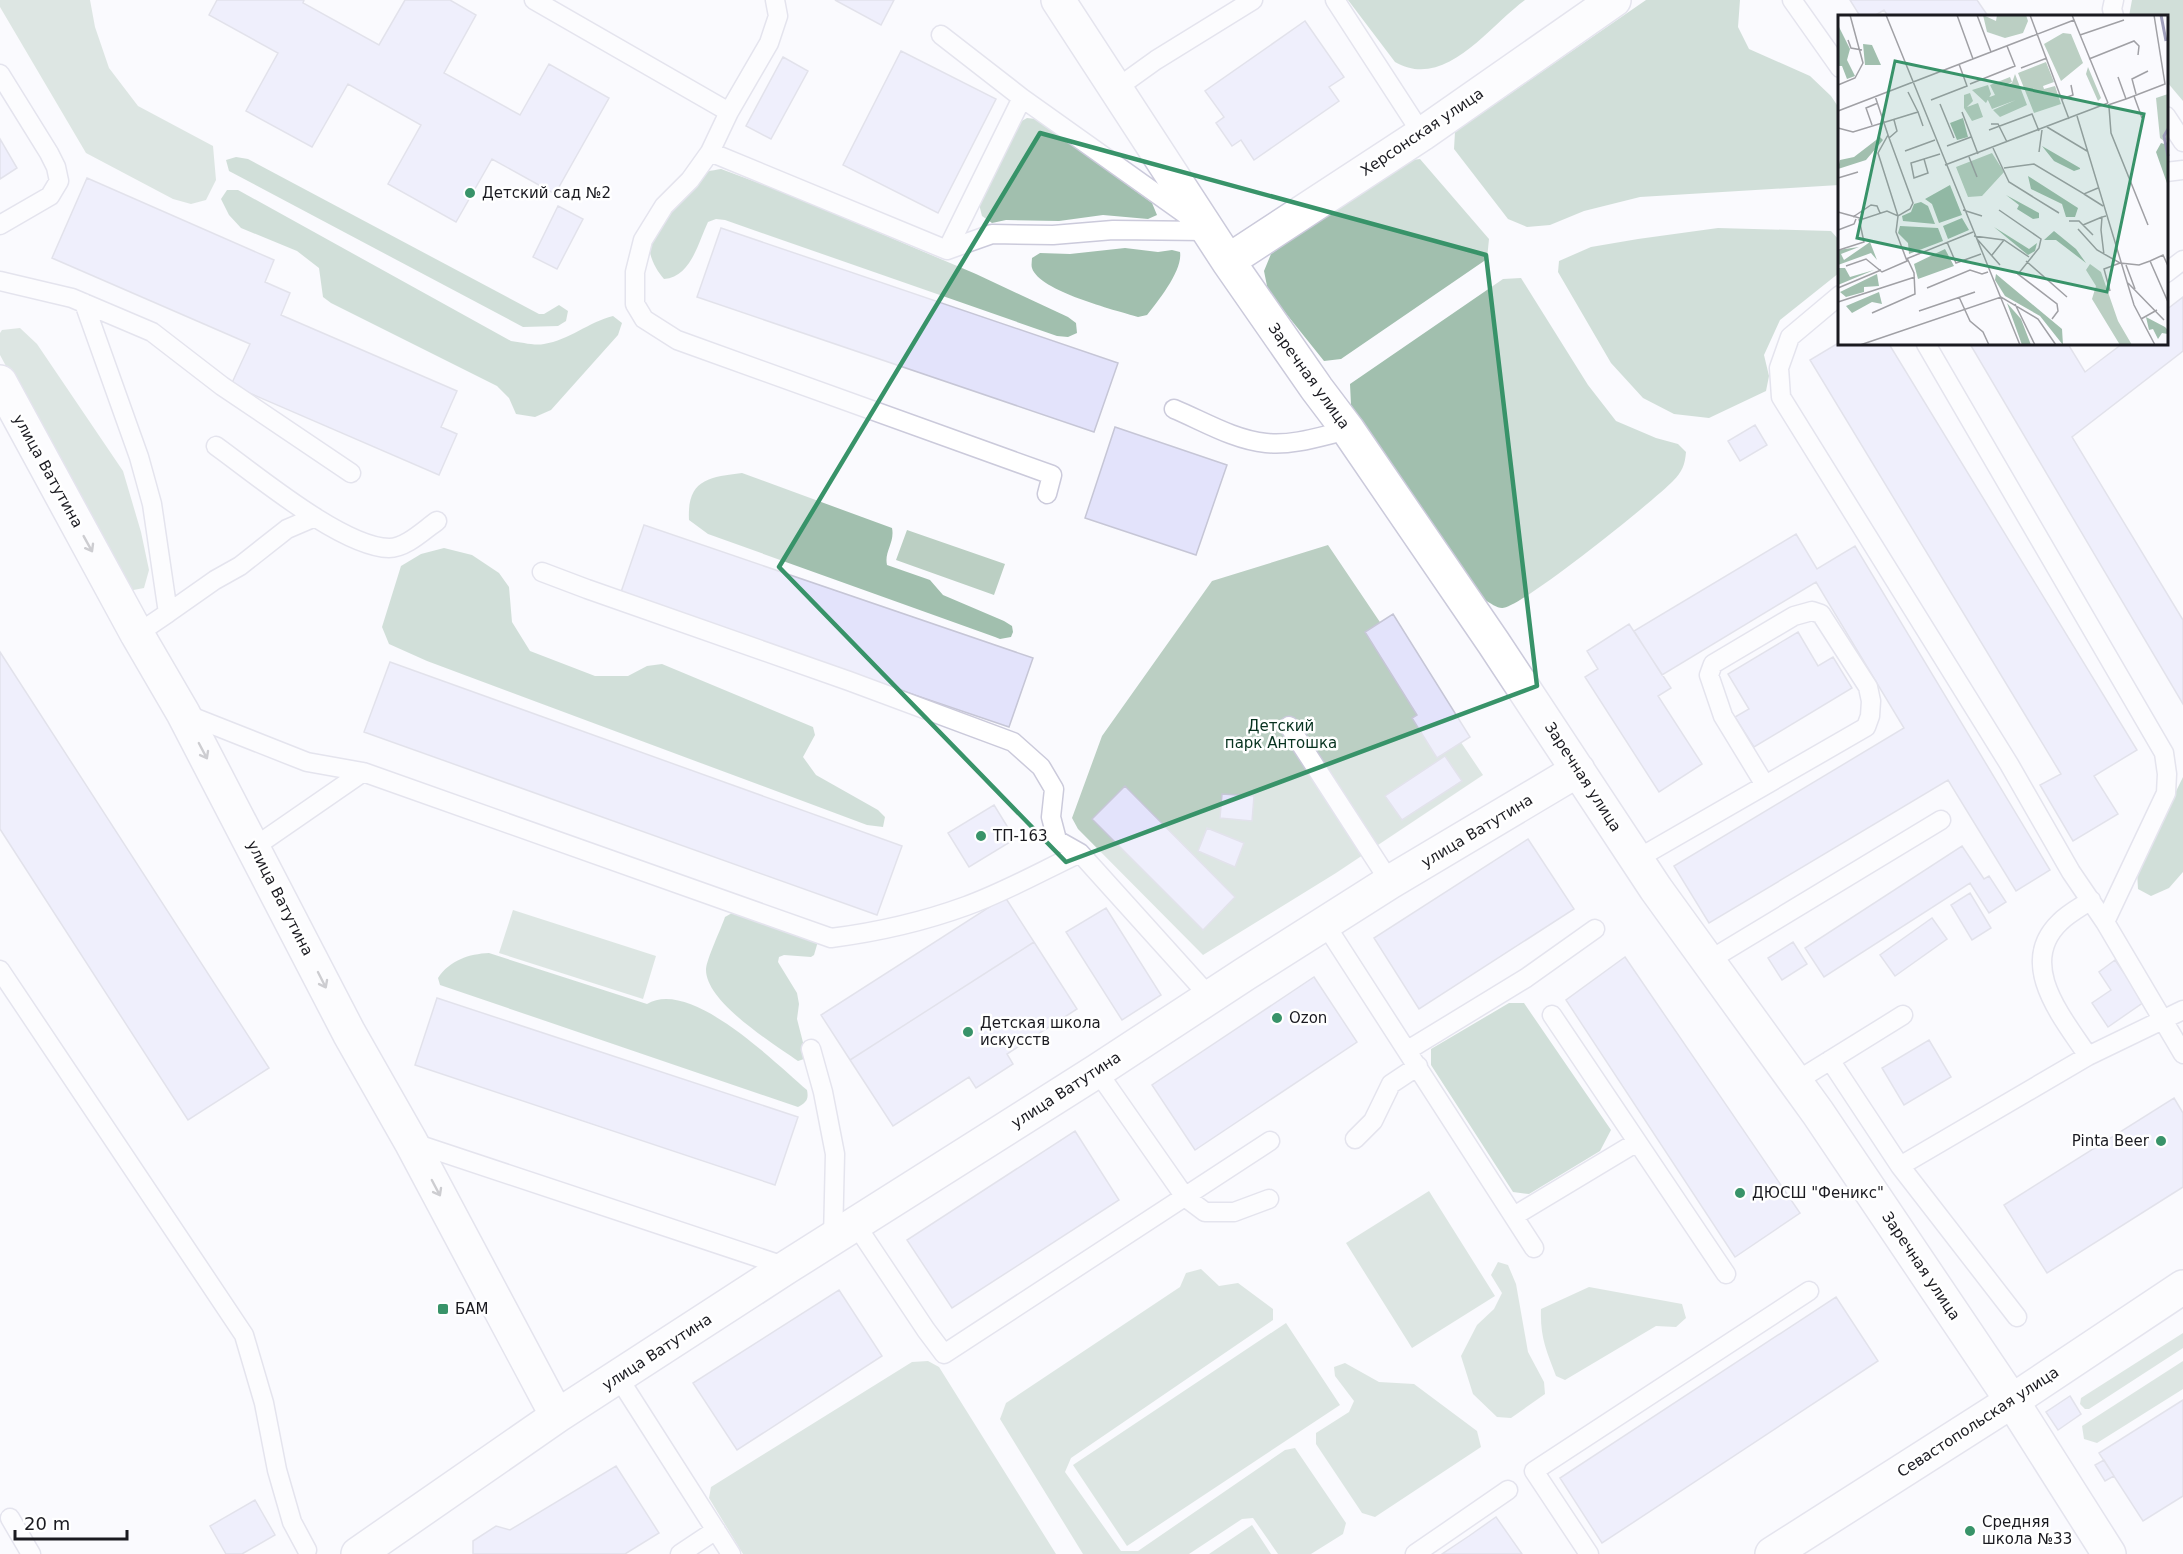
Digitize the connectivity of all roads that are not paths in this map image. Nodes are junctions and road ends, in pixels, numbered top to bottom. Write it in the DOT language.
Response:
graph roads {
  1 [pos="534,0"];
  2 [pos="775,0"];
  3 [pos="1058,0"];
  4 [pos="1253,0"];
  5 [pos="1335,0"];
  6 [pos="1614,0"];
  7 [pos="1792,0"];
  8 [pos="2114,0"];
  9 [pos="2114,15"];
  10 [pos="941,35"];
  11 [pos="1838,67"];
  12 [pos="0,74"];
  13 [pos="1117,88"];
  14 [pos="1022,98"];
  15 [pos="729,112"];
  16 [pos="2168,119"];
  17 [pos="1422,134"];
  18 [pos="2183,142"];
  19 [pos="710,152"];
  20 [pos="2183,170"];
  21 [pos="2168,172"];
  22 [pos="0,225"];
  23 [pos="1208,231"];
  24 [pos="947,250"];
  25 [pos="2183,260"];
  26 [pos="1228,261"];
  27 [pos="2168,271"];
  28 [pos="0,281"];
  29 [pos="1838,296"];
  30 [pos="84,303"];
  31 [pos="1927,345"];
  32 [pos="0,382"];
  33 [pos="1174,409"];
  34 [pos="1348,430"];
  35 [pos="216,446"];
  36 [pos="351,473"];
  37 [pos="1047,494"];
  38 [pos="315,517"];
  39 [pos="437,521"];
  40 [pos="542,572"];
  41 [pos="168,613"];
  42 [pos="137,634"];
  43 [pos="183,713"];
  44 [pos="1289,726"];
  45 [pos="1578,770"];
  46 [pos="363,772"];
  47 [pos="1765,785"];
  48 [pos="1941,820"];
  49 [pos="254,848"];
  50 [pos="1080,854"];
  51 [pos="1637,859"];
  52 [pos="1390,882"];
  53 [pos="2091,900"];
  54 [pos="2105,922"];
  55 [pos="1325,924"];
  56 [pos="1595,929"];
  57 [pos="1708,961"];
  58 [pos="0,970"];
  59 [pos="1209,996"];
  60 [pos="2183,1010"];
  61 [pos="1552,1015"];
  62 [pos="1903,1015"];
  63 [pos="2163,1019"];
  64 [pos="811,1049"];
  65 [pos="1408,1050"];
  66 [pos="2183,1054"];
  67 [pos="2088,1056"];
  68 [pos="1830,1060"];
  69 [pos="1418,1066"];
  70 [pos="1097,1071"];
  71 [pos="1795,1082"];
  72 [pos="1355,1139"];
  73 [pos="1270,1141"];
  74 [pos="411,1142"];
  75 [pos="1637,1142"];
  76 [pos="1900,1166"];
  77 [pos="1185,1197"];
  78 [pos="1269,1198"];
  79 [pos="1514,1216"];
  80 [pos="844,1232"];
  81 [pos="1534,1248"];
  82 [pos="787,1267"];
  83 [pos="1726,1274"];
  84 [pos="2183,1287"];
  85 [pos="1809,1292"];
  86 [pos="2017,1317"];
  87 [pos="618,1377"];
  88 [pos="2012,1401"];
  89 [pos="557,1416"];
  90 [pos="1508,1490"];
  91 [pos="10,1518"];
  92 [pos="716,1530"];
  93 [pos="306,1553"];
  94 [pos="31,1554"];
  95 [pos="358,1554"];
  96 [pos="680,1554"];
  97 [pos="731,1554"];
  98 [pos="1415,1554"];
  99 [pos="1589,1554"];
  100 [pos="1772,1554"];
  101 [pos="2109,1554"];
  1 -- 15 [label="lane"];
  2 -- 15 [label="lane"];
  3 -- 13 [label="street, Заречная улица"];
  4 -- 13 [label="lane"];
  5 -- 17 [label="lane"];
  6 -- 17 [label="street, Херсонская улица"];
  7 -- 11 [label="lane"];
  8 -- 9 [label="lane"];
  10 -- 14 [label="lane"];
  12 -- 22 [label="lane"];
  13 -- 23 [label="street, Заречная улица"];
  14 -- 23 [label="lane"];
  14 -- 24 [label="lane"];
  15 -- 19 [label="lane"];
  16 -- 18 [label="lane"];
  17 -- 26 [label="street, Херсонская улица"];
  19 -- 24 [label="lane"];
  19 -- 37 [label="lane"];
  20 -- 21 [label="lane"];
  23 -- 24 [label="lane"];
  23 -- 26 [label="street, Заречная улица"];
  25 -- 27 [label="lane"];
  26 -- 34 [label="street, Заречная улица"];
  28 -- 30 [label="lane"];
  29 -- 53 [label="lane"];
  30 -- 36 [label="lane"];
  30 -- 41 [label="lane"];
  31 -- 54 [label="lane"];
  32 -- 42 [label="street, улица Ватутина, one-way"];
  33 -- 34 [label="lane"];
  34 -- 45 [label="street, Заречная улица"];
  35 -- 38 [label="lane"];
  38 -- 39 [label="lane"];
  38 -- 41 [label="lane"];
  40 -- 50 [label="lane"];
  41 -- 42 [label="lane"];
  42 -- 43 [label="street, улица Ватутина"];
  43 -- 46 [label="lane"];
  43 -- 49 [label="street, улица Ватутина, one-way"];
  44 -- 52 [label="lane"];
  45 -- 51 [label="street, Заречная улица"];
  45 -- 52 [label="street, улица Ватутина"];
  46 -- 49 [label="lane"];
  46 -- 50 [label="lane"];
  47 -- 47 [label="lane"];
  47 -- 51 [label="lane"];
  48 -- 57 [label="lane"];
  49 -- 74 [label="street, улица Ватутина, one-way"];
  50 -- 59 [label="lane"];
  51 -- 57 [label="street, Заречная улица"];
  52 -- 55 [label="street, улица Ватутина"];
  53 -- 54 [label="lane"];
  53 -- 67 [label="lane"];
  54 -- 63 [label="lane"];
  55 -- 59 [label="street, улица Ватутина"];
  55 -- 65 [label="lane"];
  56 -- 65 [label="lane"];
  57 -- 71 [label="street, Заречная улица"];
  58 -- 93 [label="lane"];
  59 -- 70 [label="street, улица Ватутина"];
  60 -- 63 [label="lane"];
  61 -- 75 [label="lane"];
  62 -- 68 [label="lane"];
  63 -- 66 [label="lane"];
  63 -- 67 [label="lane"];
  64 -- 80 [label="lane"];
  65 -- 69 [label="lane"];
  67 -- 76 [label="lane"];
  68 -- 71 [label="lane"];
  68 -- 76 [label="lane"];
  69 -- 72 [label="lane"];
  69 -- 79 [label="lane"];
  70 -- 77 [label="lane"];
  70 -- 80 [label="street, улица Ватутина"];
  71 -- 88 [label="street, Заречная улица"];
  73 -- 77 [label="lane"];
  74 -- 82 [label="lane"];
  74 -- 89 [label="street, улица Ватутина, one-way"];
  75 -- 79 [label="lane"];
  75 -- 83 [label="lane"];
  76 -- 86 [label="lane"];
  77 -- 78 [label="lane"];
  77 -- 80 [label="lane"];
  79 -- 81 [label="lane"];
  80 -- 82 [label="street, улица Ватутина"];
  82 -- 87 [label="street, улица Ватутина"];
  84 -- 88 [label="street, Севастопольская улица"];
  85 -- 99 [label="lane"];
  87 -- 89 [label="street, улица Ватутина"];
  87 -- 92 [label="lane"];
  88 -- 100 [label="street, Севастопольская улица"];
  88 -- 101 [label="street, Заречная улица"];
  89 -- 95 [label="street, улица Ватутина"];
  90 -- 98 [label="lane"];
  91 -- 94 [label="lane"];
  92 -- 96 [label="lane"];
  92 -- 97 [label="lane"];
}
